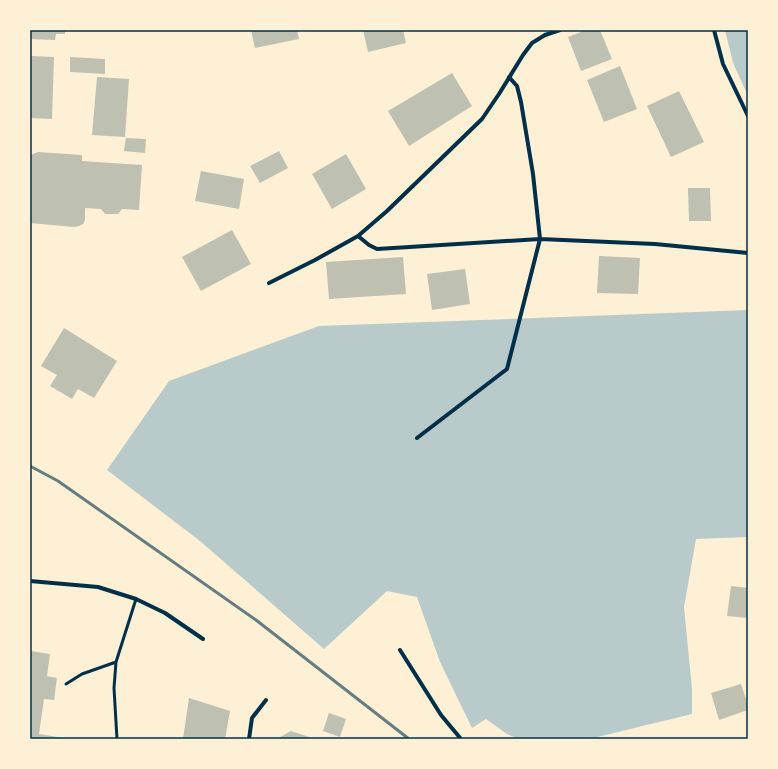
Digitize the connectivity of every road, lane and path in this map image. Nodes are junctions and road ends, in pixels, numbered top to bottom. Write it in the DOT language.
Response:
graph roads {
  1 [pos="560,30"];
  2 [pos="714,30"];
  3 [pos="509,77"];
  4 [pos="748,116"];
  5 [pos="358,236"];
  6 [pos="540,239"];
  7 [pos="748,253"];
  8 [pos="269,283"];
  9 [pos="417,438"];
  10 [pos="30,581"];
  11 [pos="136,600"];
  12 [pos="203,639"];
  13 [pos="400,650"];
  14 [pos="116,662"];
  15 [pos="66,684"];
  16 [pos="266,700"];
  17 [pos="117,739"];
  18 [pos="249,739"];
  19 [pos="461,739"];
  1 -- 3 [label="street"];
  2 -- 4 [label="street"];
  3 -- 5 [label="street"];
  3 -- 6 [label="street"];
  5 -- 6 [label="street"];
  5 -- 8 [label="street"];
  6 -- 7 [label="street"];
  6 -- 9 [label="street"];
  10 -- 11 [label="street"];
  11 -- 12 [label="street"];
  11 -- 14 [label="lane"];
  13 -- 19 [label="street"];
  14 -- 15 [label="lane"];
  14 -- 17 [label="lane"];
  16 -- 18 [label="street"];
}
